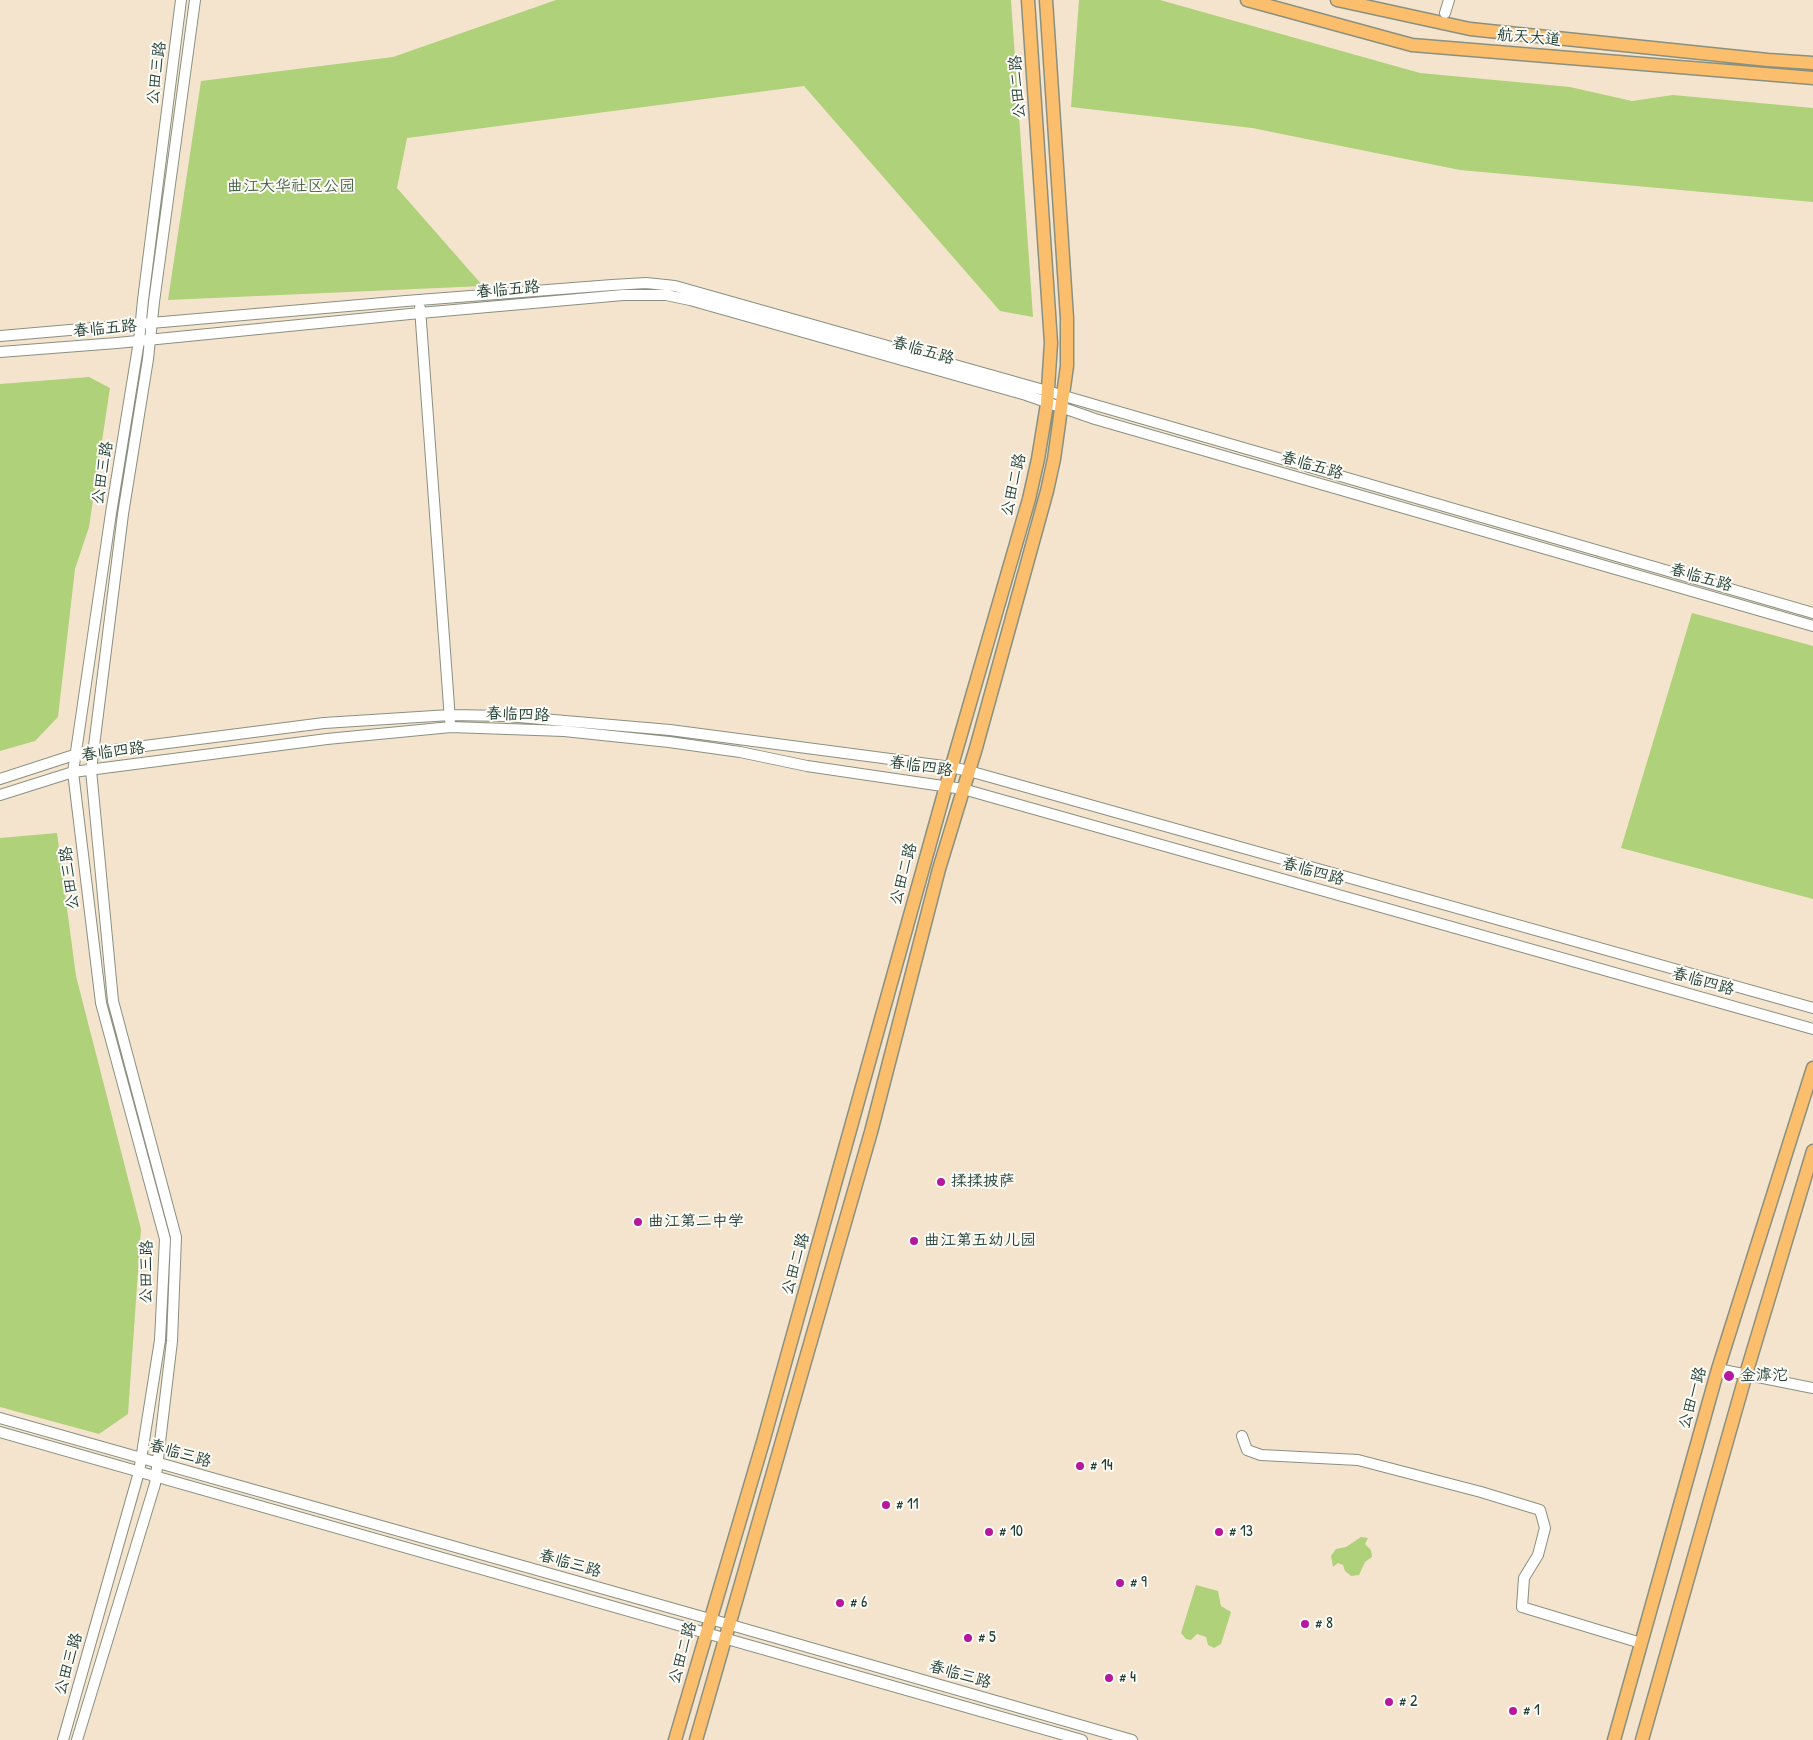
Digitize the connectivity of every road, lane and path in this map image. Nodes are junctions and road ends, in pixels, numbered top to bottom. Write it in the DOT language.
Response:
graph roads {
  1 [pos="181,0"];
  2 [pos="195,0"];
  3 [pos="1028,0"];
  4 [pos="1046,0"];
  5 [pos="1247,0"];
  6 [pos="1337,0"];
  7 [pos="1449,0"];
  8 [pos="1445,13"];
  9 [pos="1813,63"];
  10 [pos="1813,78"];
  11 [pos="420,300"];
  12 [pos="420,313"];
  13 [pos="152,323"];
  14 [pos="141,324"];
  15 [pos="0,336"];
  16 [pos="150,340"];
  17 [pos="139,341"];
  18 [pos="0,352"];
  19 [pos="1047,397"];
  20 [pos="1062,402"];
  21 [pos="1813,613"];
  22 [pos="1813,626"];
  23 [pos="450,715"];
  24 [pos="451,727"];
  25 [pos="93,753"];
  26 [pos="74,756"];
  27 [pos="951,767"];
  28 [pos="91,770"];
  29 [pos="969,771"];
  30 [pos="73,772"];
  31 [pos="0,779"];
  32 [pos="946,786"];
  33 [pos="963,789"];
  34 [pos="0,795"];
  35 [pos="1813,1008"];
  36 [pos="1813,1029"];
  37 [pos="1813,1068"];
  38 [pos="1813,1151"];
  39 [pos="1718,1369"];
  40 [pos="1746,1374"];
  41 [pos="1813,1388"];
  42 [pos="0,1418"];
  43 [pos="0,1432"];
  44 [pos="1242,1436"];
  45 [pos="141,1458"];
  46 [pos="158,1463"];
  47 [pos="139,1472"];
  48 [pos="156,1477"];
  49 [pos="710,1619"];
  50 [pos="730,1624"];
  51 [pos="706,1632"];
  52 [pos="726,1637"];
  53 [pos="1641,1643"];
  54 [pos="63,1740"];
  55 [pos="77,1740"];
  56 [pos="675,1740"];
  57 [pos="696,1740"];
  58 [pos="1082,1740"];
  59 [pos="1132,1740"];
  60 [pos="1614,1740"];
  61 [pos="1642,1740"];
  1 -- 14 [label="street, 公田三路"];
  2 -- 13 [label="street, 公田三路"];
  3 -- 19 [label="main road, 公田二路"];
  4 -- 20 [label="main road, 公田二路"];
  5 -- 10 [label="main road, 航天大道"];
  6 -- 9 [label="main road, 航天大道"];
  7 -- 8 [label="street"];
  11 -- 12 [label="street"];
  11 -- 13 [label="street, 春临五路"];
  11 -- 19 [label="street, 春临五路"];
  12 -- 16 [label="street, 春临五路"];
  12 -- 19 [label="street, 春临五路"];
  12 -- 23 [label="street"];
  13 -- 14 [label="street, 春临五路"];
  13 -- 16 [label="street, 公田三路"];
  14 -- 15 [label="street, 春临五路"];
  14 -- 17 [label="street, 公田三路"];
  16 -- 17 [label="street, 春临五路"];
  16 -- 25 [label="street, 公田三路"];
  17 -- 18 [label="street, 春临五路"];
  17 -- 26 [label="street, 公田三路"];
  19 -- 20 [label="street, 春临五路"];
  19 -- 27 [label="main road, 公田二路"];
  20 -- 21 [label="street, 春临五路"];
  20 -- 22 [label="street, 春临五路"];
  20 -- 29 [label="main road, 公田二路"];
  23 -- 24 [label="street"];
  23 -- 25 [label="street, 春临四路"];
  23 -- 27 [label="street, 春临四路"];
  24 -- 28 [label="street, 春临四路"];
  24 -- 32 [label="street, 春临四路"];
  25 -- 26 [label="street, 春临四路"];
  25 -- 28 [label="street, 公田三路"];
  26 -- 30 [label="street, 公田三路"];
  26 -- 31 [label="street, 春临四路"];
  27 -- 29 [label="street, 春临四路"];
  27 -- 32 [label="main road, 公田二路"];
  28 -- 30 [label="street, 春临四路"];
  28 -- 46 [label="street, 公田三路"];
  29 -- 33 [label="main road, 公田二路"];
  29 -- 35 [label="street, 春临四路"];
  30 -- 34 [label="street, 春临四路"];
  30 -- 45 [label="street, 公田三路"];
  32 -- 33 [label="street, 春临四路"];
  32 -- 49 [label="main road, 公田二路"];
  33 -- 36 [label="street, 春临四路"];
  33 -- 50 [label="main road, 公田二路"];
  37 -- 39 [label="main road, 公田一路"];
  38 -- 40 [label="main road"];
  39 -- 40 [label="street"];
  39 -- 53 [label="main road, 公田一路"];
  40 -- 41 [label="street"];
  40 -- 61 [label="main road"];
  42 -- 45 [label="street, 春临三路"];
  43 -- 47 [label="street, 春临三路"];
  44 -- 53 [label="street"];
  45 -- 46 [label="street, 春临三路"];
  45 -- 47 [label="street, 公田三路"];
  46 -- 48 [label="street, 公田三路"];
  46 -- 49 [label="street, 春临三路"];
  47 -- 48 [label="street, 春临三路"];
  47 -- 54 [label="street, 公田三路"];
  48 -- 51 [label="street, 春临三路"];
  48 -- 55 [label="street, 公田三路"];
  49 -- 50 [label="street, 春临三路"];
  49 -- 51 [label="main road, 公田二路"];
  50 -- 52 [label="main road, 公田二路"];
  50 -- 59 [label="street, 春临三路"];
  51 -- 52 [label="street, 春临三路"];
  51 -- 56 [label="main road, 公田二路"];
  52 -- 57 [label="main road, 公田二路"];
  52 -- 58 [label="street, 春临三路"];
  53 -- 60 [label="main road, 公田一路"];
}
